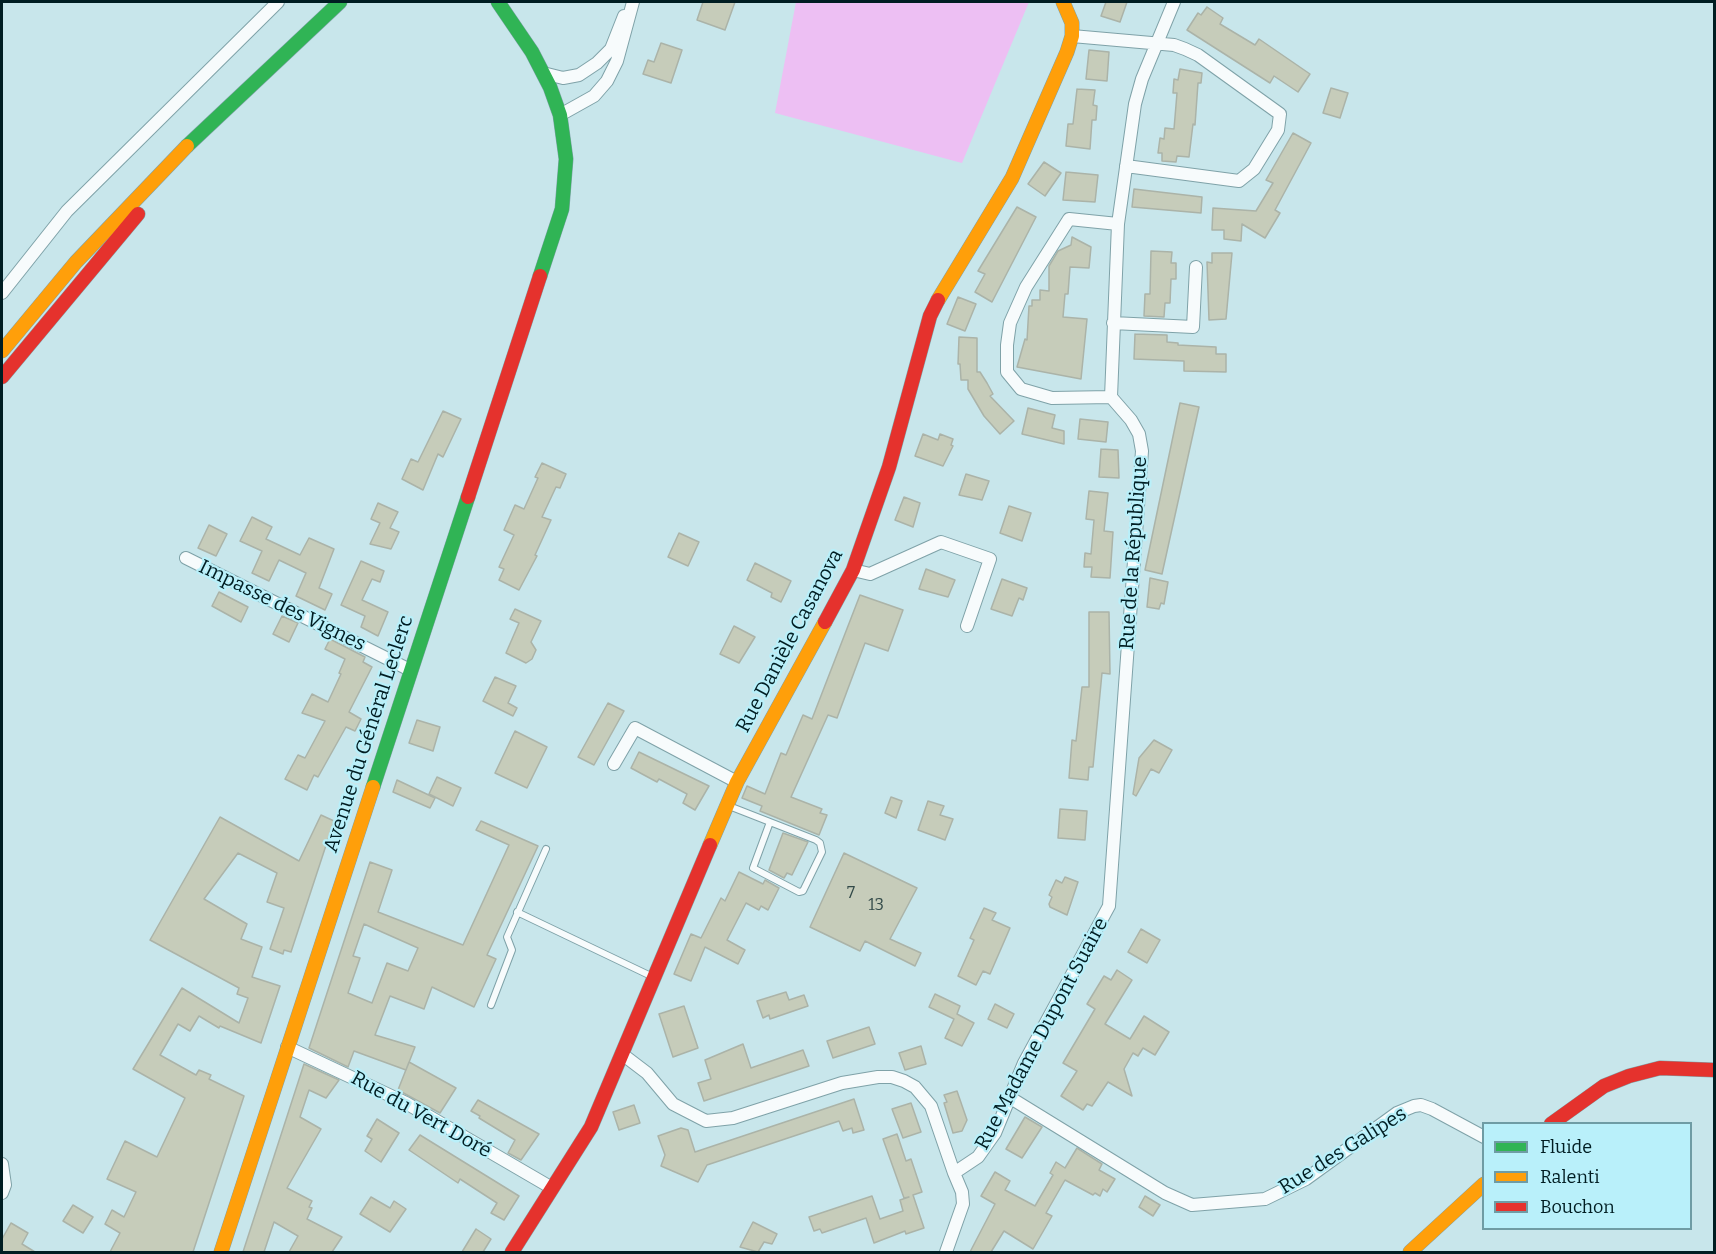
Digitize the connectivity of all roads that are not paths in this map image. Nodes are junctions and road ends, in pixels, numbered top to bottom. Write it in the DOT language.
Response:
graph roads {
  1 [pos="278,2"];
  2 [pos="340,2"];
  3 [pos="498,2"];
  4 [pos="632,2"];
  5 [pos="1063,2"];
  6 [pos="1174,2"];
  7 [pos="1072,36"];
  8 [pos="1154,44"];
  9 [pos="543,73"];
  10 [pos="558,108"];
  11 [pos="189,148"];
  12 [pos="1126,166"];
  13 [pos="1118,224"];
  14 [pos="1196,267"];
  15 [pos="2,293"];
  16 [pos="1113,323"];
  17 [pos="2,351"];
  18 [pos="2,377"];
  19 [pos="1112,397"];
  20 [pos="186,558"];
  21 [pos="853,570"];
  22 [pos="967,626"];
  23 [pos="410,670"];
  24 [pos="614,764"];
  25 [pos="737,782"];
  26 [pos="727,805"];
  27 [pos="770,822"];
  28 [pos="546,849"];
  29 [pos="1109,906"];
  30 [pos="517,912"];
  31 [pos="654,977"];
  32 [pos="491,1005"];
  33 [pos="287,1047"];
  34 [pos="622,1054"];
  35 [pos="1714,1070"];
  36 [pos="1009,1097"];
  37 [pos="1554,1122"];
  38 [pos="1482,1136"];
  39 [pos="2,1164"];
  40 [pos="954,1173"];
  41 [pos="1482,1186"];
  42 [pos="552,1188"];
  43 [pos="2,1193"];
  44 [pos="221,1252"];
  45 [pos="512,1252"];
  46 [pos="946,1252"];
  47 [pos="1410,1252"];
  1 -- 15 [label="street"];
  2 -- 11 [label="main road"];
  3 -- 9 [label="main road, Avenue du Général Leclerc"];
  4 -- 9 [label="street"];
  4 -- 10 [label="street"];
  5 -- 7 [label="main road"];
  6 -- 8 [label="street"];
  7 -- 8 [label="street"];
  7 -- 21 [label="main road, Rue Danièle Casanova"];
  8 -- 12 [label="street"];
  8 -- 12 [label="street"];
  9 -- 10 [label="main road, Avenue du Général Leclerc"];
  10 -- 23 [label="main road, Avenue du Général Leclerc"];
  11 -- 17 [label="main road"];
  11 -- 18 [label="main road"];
  12 -- 13 [label="street"];
  13 -- 16 [label="street"];
  13 -- 19 [label="street"];
  14 -- 16 [label="street"];
  16 -- 19 [label="street"];
  19 -- 29 [label="street, Rue de la République"];
  20 -- 23 [label="street, Impasse des Vignes"];
  21 -- 22 [label="street"];
  21 -- 25 [label="main road, Rue Danièle Casanova"];
  23 -- 33 [label="main road, Avenue du Général Leclerc"];
  24 -- 25 [label="street"];
  25 -- 26 [label="main road, Rue Danièle Casanova"];
  26 -- 27 [label="lane"];
  26 -- 31 [label="main road, Rue Danièle Casanova"];
  27 -- 27 [label="lane"];
  28 -- 30 [label="lane"];
  29 -- 36 [label="street, Rue Madame Dupont Suaire"];
  30 -- 31 [label="lane"];
  30 -- 32 [label="lane"];
  31 -- 34 [label="main road, Rue Danièle Casanova"];
  33 -- 42 [label="street, Rue du Vert Doré"];
  33 -- 44 [label="main road, Avenue du Général Leclerc"];
  34 -- 40 [label="street"];
  34 -- 42 [label="main road, Rue Danièle Casanova"];
  35 -- 37 [label="main road"];
  36 -- 38 [label="street, Rue des Galipes"];
  36 -- 40 [label="street, Rue Madame Dupont Suaire"];
  39 -- 43 [label="street"];
  40 -- 46 [label="street"];
  41 -- 47 [label="main road"];
  42 -- 45 [label="main road, Rue Danièle Casanova"];
}
